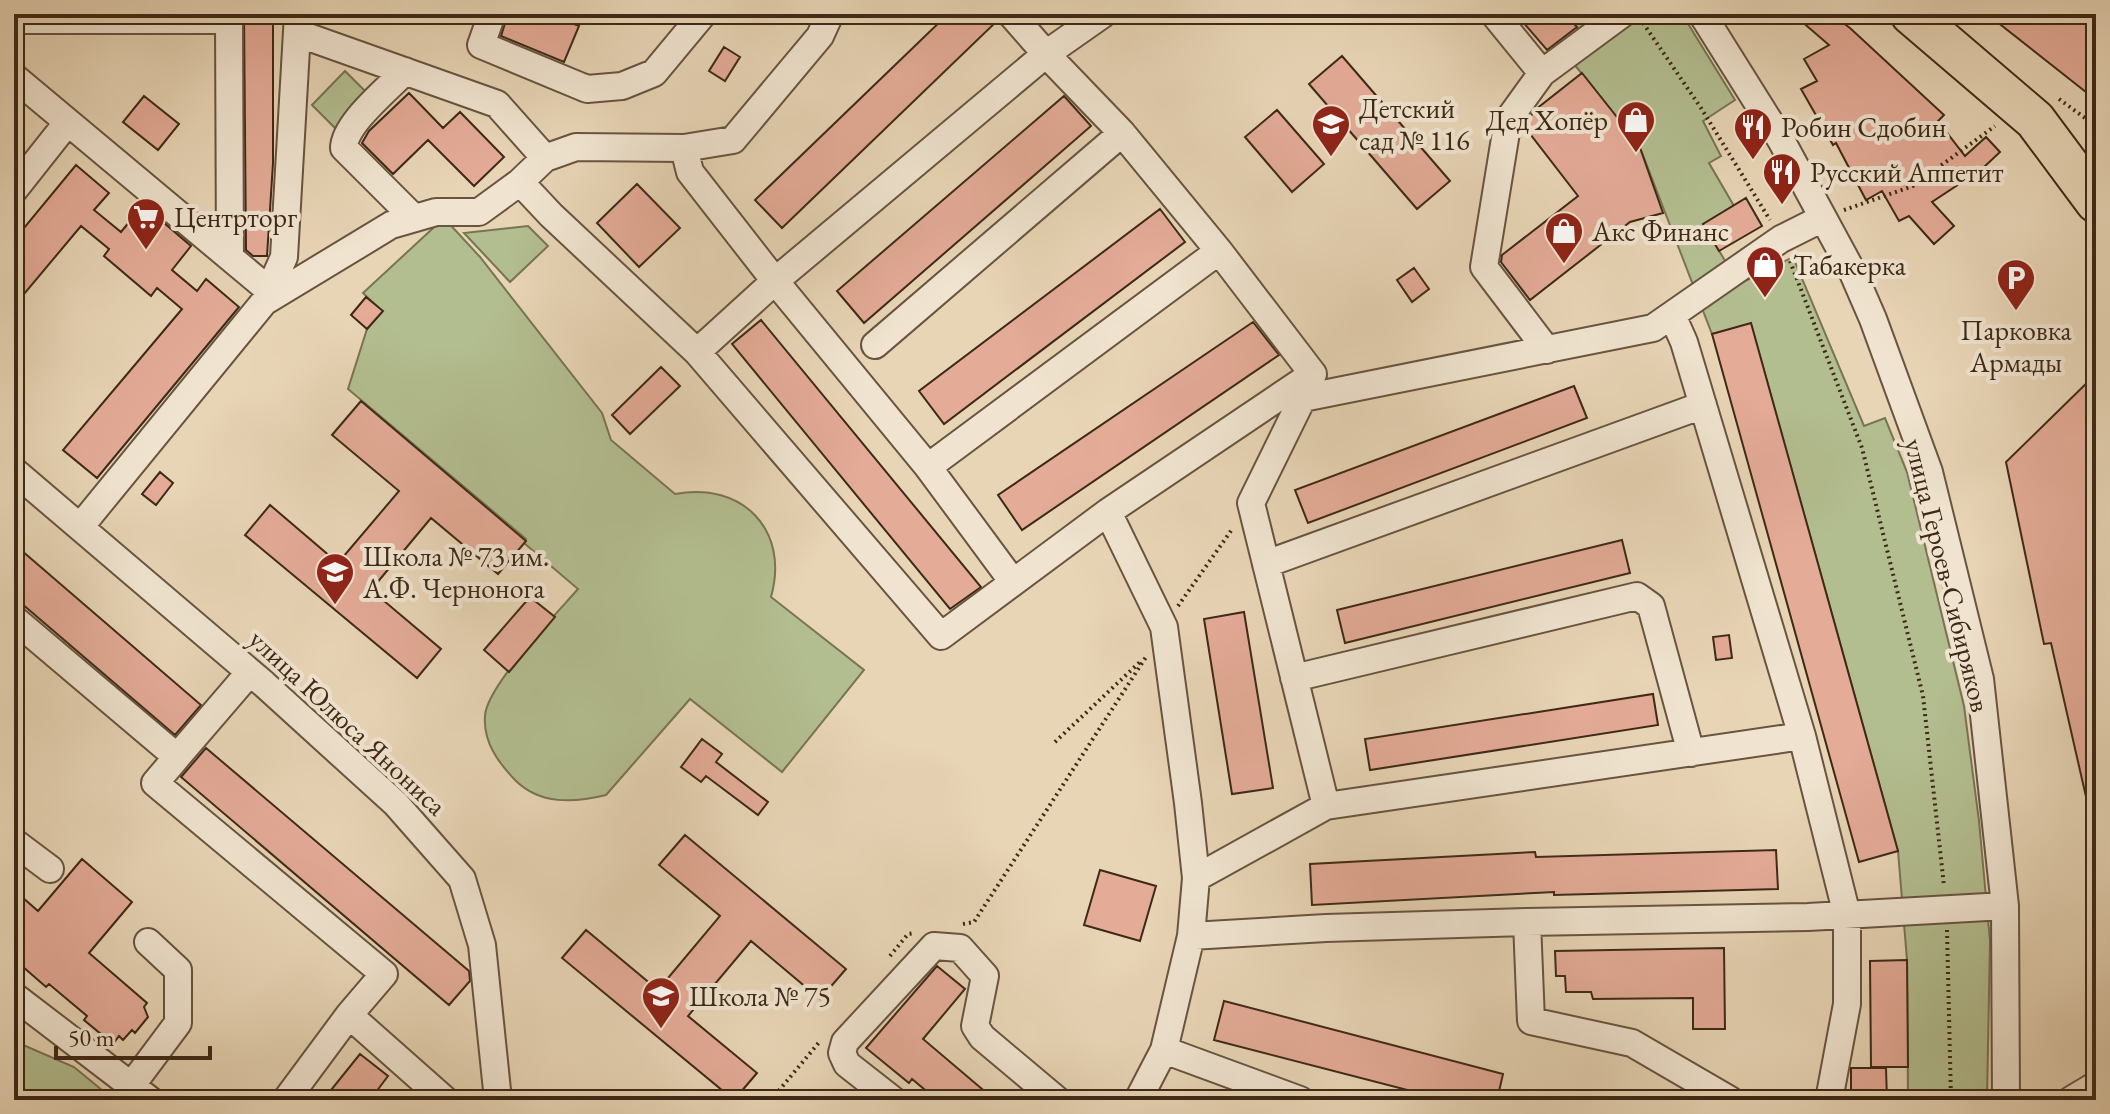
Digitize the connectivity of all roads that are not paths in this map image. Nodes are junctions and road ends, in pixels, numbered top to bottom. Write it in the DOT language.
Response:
graph roads {
  1 [pos="492,14"];
  2 [pos="703,14"];
  3 [pos="830,14"];
  4 [pos="1011,14"];
  5 [pos="1103,14"];
  6 [pos="1494,14"];
  7 [pos="1702,14"];
  8 [pos="1911,14"];
  9 [pos="1631,18"];
  10 [pos="14,20"];
  11 [pos="298,23"];
  12 [pos="1046,54"];
  13 [pos="405,71"];
  14 [pos="1542,73"];
  15 [pos="14,77"];
  16 [pos="2028,113"];
  17 [pos="67,123"];
  18 [pos="1122,133"];
  19 [pos="684,148"];
  20 [pos="2096,151"];
  21 [pos="545,158"];
  22 [pos="520,182"];
  23 [pos="14,190"];
  24 [pos="2096,202"];
  25 [pos="414,218"];
  26 [pos="1823,218"];
  27 [pos="1219,251"];
  28 [pos="230,257"];
  29 [pos="775,281"];
  30 [pos="267,296"];
  31 [pos="1672,315"];
  32 [pos="875,345"];
  33 [pos="1547,350"];
  34 [pos="697,352"];
  35 [pos="1308,386"];
  36 [pos="1703,405"];
  37 [pos="928,467"];
  38 [pos="14,471"];
  39 [pos="1108,512"];
  40 [pos="80,527"];
  41 [pos="1266,564"];
  42 [pos="1013,582"];
  43 [pos="14,619"];
  44 [pos="250,672"];
  45 [pos="1294,678"];
  46 [pos="1802,736"];
  47 [pos="1691,753"];
  48 [pos="177,757"];
  49 [pos="1326,806"];
  50 [pos="14,842"];
  51 [pos="50,869"];
  52 [pos="1196,878"];
  53 [pos="2005,906"];
  54 [pos="1847,915"];
  55 [pos="1527,922"];
  56 [pos="1191,936"];
  57 [pos="148,942"];
  58 [pos="14,996"];
  59 [pos="349,1015"];
  60 [pos="1164,1050"];
  61 [pos="2096,1085"];
  62 [pos="140,1093"];
  63 [pos="286,1100"];
  64 [pos="445,1100"];
  65 [pos="498,1100"];
  66 [pos="893,1100"];
  67 [pos="1057,1100"];
  68 [pos="1138,1100"];
  69 [pos="1300,1100"];
  70 [pos="1730,1100"];
  71 [pos="1829,1100"];
  72 [pos="2006,1100"];
  73 [pos="2071,1100"];
  1 -- 2 [label="street"];
  3 -- 19 [label="street"];
  4 -- 12 [label="street"];
  5 -- 12 [label="street"];
  6 -- 14 [label="street"];
  7 -- 26 [label="street, улица Героев-Сибиряков"];
  8 -- 16 [label="highway"];
  9 -- 14 [label="street"];
  10 -- 28 [label="street"];
  11 -- 13 [label="street"];
  11 -- 30 [label="street"];
  12 -- 18 [label="street"];
  12 -- 29 [label="street"];
  13 -- 21 [label="street"];
  13 -- 25 [label="street"];
  14 -- 33 [label="street"];
  15 -- 17 [label="street"];
  16 -- 20 [label="highway"];
  16 -- 24 [label="highway"];
  17 -- 23 [label="street"];
  17 -- 28 [label="street"];
  18 -- 27 [label="street"];
  18 -- 32 [label="street"];
  19 -- 21 [label="street"];
  19 -- 29 [label="street"];
  21 -- 22 [label="street"];
  22 -- 25 [label="street"];
  22 -- 34 [label="street"];
  25 -- 30 [label="street"];
  26 -- 31 [label="street"];
  26 -- 53 [label="street, улица Героев-Сибиряков"];
  27 -- 35 [label="street"];
  27 -- 37 [label="street"];
  28 -- 30 [label="street"];
  29 -- 34 [label="street"];
  29 -- 37 [label="street"];
  30 -- 40 [label="street"];
  31 -- 33 [label="street"];
  31 -- 36 [label="street"];
  33 -- 35 [label="street"];
  34 -- 42 [label="street"];
  35 -- 39 [label="street"];
  35 -- 41 [label="street"];
  36 -- 41 [label="street"];
  36 -- 46 [label="street"];
  37 -- 42 [label="street"];
  38 -- 40 [label="street, улица Юлюса Янониса"];
  39 -- 42 [label="street"];
  39 -- 52 [label="street"];
  40 -- 44 [label="street, улица Юлюса Янониса"];
  41 -- 45 [label="street"];
  43 -- 48 [label="street"];
  44 -- 48 [label="street"];
  44 -- 65 [label="street, улица Юлюса Янониса"];
  45 -- 47 [label="street"];
  45 -- 49 [label="street"];
  46 -- 47 [label="street"];
  46 -- 54 [label="street"];
  47 -- 49 [label="street"];
  48 -- 59 [label="street"];
  49 -- 52 [label="street"];
  50 -- 51 [label="street"];
  52 -- 56 [label="street"];
  53 -- 54 [label="street"];
  53 -- 72 [label="street, улица Героев-Сибиряков"];
  54 -- 55 [label="street"];
  54 -- 71 [label="street"];
  55 -- 56 [label="street"];
  55 -- 70 [label="street"];
  56 -- 60 [label="street"];
  57 -- 62 [label="street"];
  58 -- 62 [label="street"];
  59 -- 63 [label="street"];
  59 -- 64 [label="street"];
  60 -- 68 [label="street"];
  60 -- 69 [label="street"];
  61 -- 73 [label="street"];
  66 -- 67 [label="street"];
}
